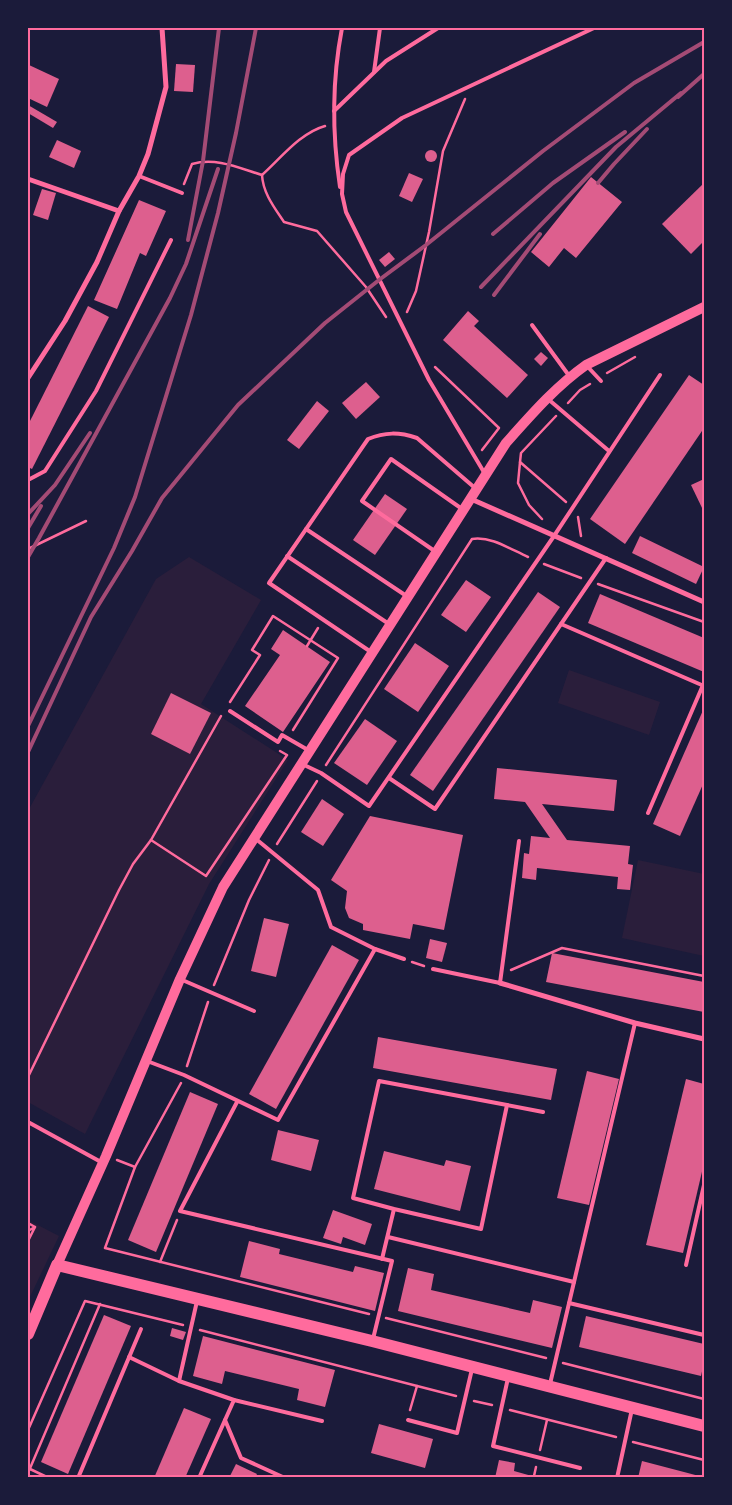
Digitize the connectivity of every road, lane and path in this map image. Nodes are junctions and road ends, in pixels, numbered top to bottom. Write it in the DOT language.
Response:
graph roads {
  1 [pos="162,28"];
  2 [pos="342,28"];
  3 [pos="380,28"];
  4 [pos="438,28"];
  5 [pos="594,28"];
  6 [pos="374,72"];
  7 [pos="470,86"];
  8 [pos="334,111"];
  9 [pos="334,124"];
  10 [pos="262,175"];
  11 [pos="138,176"];
  12 [pos="28,179"];
  13 [pos="182,193"];
  14 [pos="342,194"];
  15 [pos="119,211"];
  16 [pos="171,240"];
  17 [pos="704,307"];
  18 [pos="406,313"];
  19 [pos="390,323"];
  20 [pos="532,325"];
  21 [pos="430,363"];
  22 [pos="586,365"];
  23 [pos="660,375"];
  24 [pos="570,377"];
  25 [pos="28,378"];
  26 [pos="601,381"];
  27 [pos="546,398"];
  28 [pos="609,451"];
  29 [pos="476,458"];
  30 [pos="520,462"];
  31 [pos="486,475"];
  32 [pos="28,480"];
  33 [pos="477,490"];
  34 [pos="471,499"];
  35 [pos="573,507"];
  36 [pos="464,510"];
  37 [pos="86,521"];
  38 [pos="306,529"];
  39 [pos="554,536"];
  40 [pos="581,538"];
  41 [pos="28,549"];
  42 [pos="437,553"];
  43 [pos="287,556"];
  44 [pos="606,558"];
  45 [pos="536,562"];
  46 [pos="590,581"];
  47 [pos="408,597"];
  48 [pos="704,602"];
  49 [pos="323,620"];
  50 [pos="704,622"];
  51 [pos="561,624"];
  52 [pos="391,625"];
  53 [pos="310,640"];
  54 [pos="307,646"];
  55 [pos="372,653"];
  56 [pos="704,685"];
  57 [pos="228,705"];
  58 [pos="230,711"];
  59 [pos="223,713"];
  60 [pos="288,738"];
  61 [pos="279,750"];
  62 [pos="310,752"];
  63 [pos="287,755"];
  64 [pos="302,764"];
  65 [pos="321,774"];
  66 [pos="389,778"];
  67 [pos="648,813"];
  68 [pos="254,837"];
  69 [pos="151,840"];
  70 [pos="518,841"];
  71 [pos="272,852"];
  72 [pos="375,949"];
  73 [pos="404,959"];
  74 [pos="433,969"];
  75 [pos="500,975"];
  76 [pos="704,976"];
  77 [pos="180,979"];
  78 [pos="500,983"];
  79 [pos="212,992"];
  80 [pos="254,1011"];
  81 [pos="635,1023"];
  82 [pos="704,1039"];
  83 [pos="147,1061"];
  84 [pos="184,1075"];
  85 [pos="28,1078"];
  86 [pos="237,1102"];
  87 [pos="507,1105"];
  88 [pos="543,1112"];
  89 [pos="28,1122"];
  90 [pos="103,1163"];
  91 [pos="704,1185"];
  92 [pos="394,1209"];
  93 [pos="180,1212"];
  94 [pos="28,1223"];
  95 [pos="35,1227"];
  96 [pos="28,1231"];
  97 [pos="388,1237"];
  98 [pos="28,1241"];
  99 [pos="382,1259"];
  100 [pos="160,1262"];
  101 [pos="57,1265"];
  102 [pos="686,1265"];
  103 [pos="574,1282"];
  104 [pos="198,1298"];
  105 [pos="569,1303"];
  106 [pos="100,1304"];
  107 [pos="378,1316"];
  108 [pos="141,1328"];
  109 [pos="191,1328"];
  110 [pos="28,1334"];
  111 [pos="704,1335"];
  112 [pos="372,1341"];
  113 [pos="129,1357"];
  114 [pos="555,1361"];
  115 [pos="472,1367"];
  116 [pos="509,1376"];
  117 [pos="179,1382"];
  118 [pos="417,1386"];
  119 [pos="549,1386"];
  120 [pos="465,1398"];
  121 [pos="704,1399"];
  122 [pos="234,1400"];
  123 [pos="632,1407"];
  124 [pos="502,1408"];
  125 [pos="225,1420"];
  126 [pos="408,1420"];
  127 [pos="322,1421"];
  128 [pos="704,1426"];
  129 [pos="28,1430"];
  130 [pos="625,1440"];
  131 [pos="704,1460"];
  132 [pos="30,1468"];
  133 [pos="580,1468"];
  134 [pos="28,1473"];
  135 [pos="49,1478"];
  136 [pos="78,1478"];
  137 [pos="199,1478"];
  138 [pos="284,1478"];
  139 [pos="617,1478"];
  1 -- 11 [label="street"];
  2 -- 8 [label="lane"];
  3 -- 6 [label="lane"];
  4 -- 6 [label="lane"];
  5 -- 7 [label="lane"];
  6 -- 8 [label="lane"];
  7 -- 14 [label="lane"];
  7 -- 18 [label="path"];
  8 -- 9 [label="lane"];
  9 -- 10 [label="path"];
  9 -- 14 [label="lane"];
  10 -- 13 [label="path"];
  10 -- 19 [label="path"];
  11 -- 13 [label="lane"];
  11 -- 15 [label="street"];
  12 -- 15 [label="street"];
  14 -- 29 [label="lane"];
  15 -- 25 [label="street"];
  16 -- 32 [label="lane"];
  17 -- 22 [label="main road"];
  20 -- 24 [label="lane"];
  21 -- 29 [label="path"];
  22 -- 24 [label="main road"];
  22 -- 26 [label="lane"];
  23 -- 28 [label="lane"];
  24 -- 27 [label="main road"];
  27 -- 28 [label="lane"];
  27 -- 31 [label="main road"];
  28 -- 35 [label="lane"];
  29 -- 31 [label="lane"];
  30 -- 35 [label="path"];
  31 -- 33 [label="main road"];
  33 -- 34 [label="main road"];
  33 -- 38 [label="lane"];
  34 -- 36 [label="main road"];
  34 -- 39 [label="street"];
  35 -- 39 [label="lane"];
  35 -- 40 [label="path"];
  36 -- 42 [label="main road"];
  36 -- 42 [label="lane"];
  37 -- 41 [label="path"];
  38 -- 43 [label="lane"];
  38 -- 47 [label="lane"];
  39 -- 44 [label="street"];
  39 -- 45 [label="lane"];
  42 -- 47 [label="main road"];
  43 -- 49 [label="lane"];
  43 -- 52 [label="lane"];
  44 -- 46 [label="lane"];
  44 -- 48 [label="street"];
  45 -- 46 [label="path"];
  45 -- 65 [label="path"];
  45 -- 66 [label="lane"];
  46 -- 50 [label="path"];
  46 -- 51 [label="lane"];
  47 -- 52 [label="main road"];
  49 -- 53 [label="path"];
  49 -- 55 [label="lane"];
  51 -- 56 [label="lane"];
  51 -- 66 [label="lane"];
  52 -- 55 [label="main road"];
  53 -- 54 [label="path"];
  53 -- 57 [label="path"];
  53 -- 60 [label="path"];
  55 -- 62 [label="main road"];
  56 -- 67 [label="lane"];
  58 -- 60 [label="lane"];
  59 -- 69 [label="path"];
  60 -- 62 [label="lane"];
  60 -- 63 [label="path"];
  61 -- 63 [label="path"];
  62 -- 64 [label="main road"];
  63 -- 69 [label="path"];
  64 -- 65 [label="lane"];
  64 -- 68 [label="main road"];
  65 -- 66 [label="lane"];
  65 -- 71 [label="path"];
  68 -- 71 [label="lane"];
  68 -- 77 [label="main road"];
  69 -- 85 [label="path"];
  70 -- 75 [label="lane"];
  71 -- 72 [label="lane"];
  71 -- 79 [label="path"];
  72 -- 73 [label="lane"];
  72 -- 86 [label="lane"];
  73 -- 74 [label="path"];
  74 -- 78 [label="lane"];
  75 -- 76 [label="path"];
  75 -- 78 [label="lane"];
  77 -- 79 [label="lane"];
  77 -- 83 [label="main road"];
  78 -- 81 [label="street"];
  79 -- 80 [label="lane"];
  79 -- 84 [label="path"];
  81 -- 82 [label="street"];
  81 -- 103 [label="lane"];
  83 -- 84 [label="lane"];
  83 -- 90 [label="main road"];
  84 -- 86 [label="lane"];
  84 -- 100 [label="path"];
  86 -- 93 [label="lane"];
  87 -- 88 [label="lane"];
  87 -- 92 [label="lane"];
  87 -- 92 [label="lane"];
  89 -- 90 [label="lane"];
  90 -- 101 [label="main road"];
  91 -- 102 [label="lane"];
  92 -- 97 [label="lane"];
  93 -- 99 [label="lane"];
  93 -- 100 [label="path"];
  94 -- 95 [label="path"];
  95 -- 96 [label="path"];
  95 -- 98 [label="path"];
  97 -- 99 [label="lane"];
  97 -- 103 [label="lane"];
  99 -- 107 [label="lane"];
  100 -- 107 [label="path"];
  101 -- 104 [label="main road"];
  101 -- 110 [label="main road"];
  103 -- 105 [label="lane"];
  104 -- 109 [label="lane"];
  104 -- 112 [label="main road"];
  105 -- 111 [label="lane"];
  105 -- 114 [label="lane"];
  106 -- 109 [label="path"];
  106 -- 129 [label="path"];
  106 -- 132 [label="path"];
  107 -- 112 [label="lane"];
  107 -- 114 [label="path"];
  108 -- 113 [label="lane"];
  109 -- 117 [label="lane"];
  109 -- 118 [label="path"];
  112 -- 115 [label="main road"];
  113 -- 117 [label="lane"];
  113 -- 136 [label="lane"];
  114 -- 119 [label="lane"];
  114 -- 121 [label="path"];
  115 -- 116 [label="main road"];
  115 -- 120 [label="lane"];
  116 -- 119 [label="main road"];
  116 -- 124 [label="lane"];
  117 -- 122 [label="lane"];
  118 -- 120 [label="path"];
  118 -- 126 [label="path"];
  119 -- 123 [label="main road"];
  120 -- 124 [label="path"];
  120 -- 126 [label="lane"];
  122 -- 125 [label="lane"];
  122 -- 127 [label="lane"];
  123 -- 128 [label="main road"];
  123 -- 130 [label="lane"];
  124 -- 130 [label="path"];
  124 -- 133 [label="lane"];
  125 -- 137 [label="lane"];
  125 -- 138 [label="lane"];
  130 -- 131 [label="path"];
  130 -- 139 [label="lane"];
  132 -- 134 [label="path"];
  132 -- 135 [label="path"];
}
